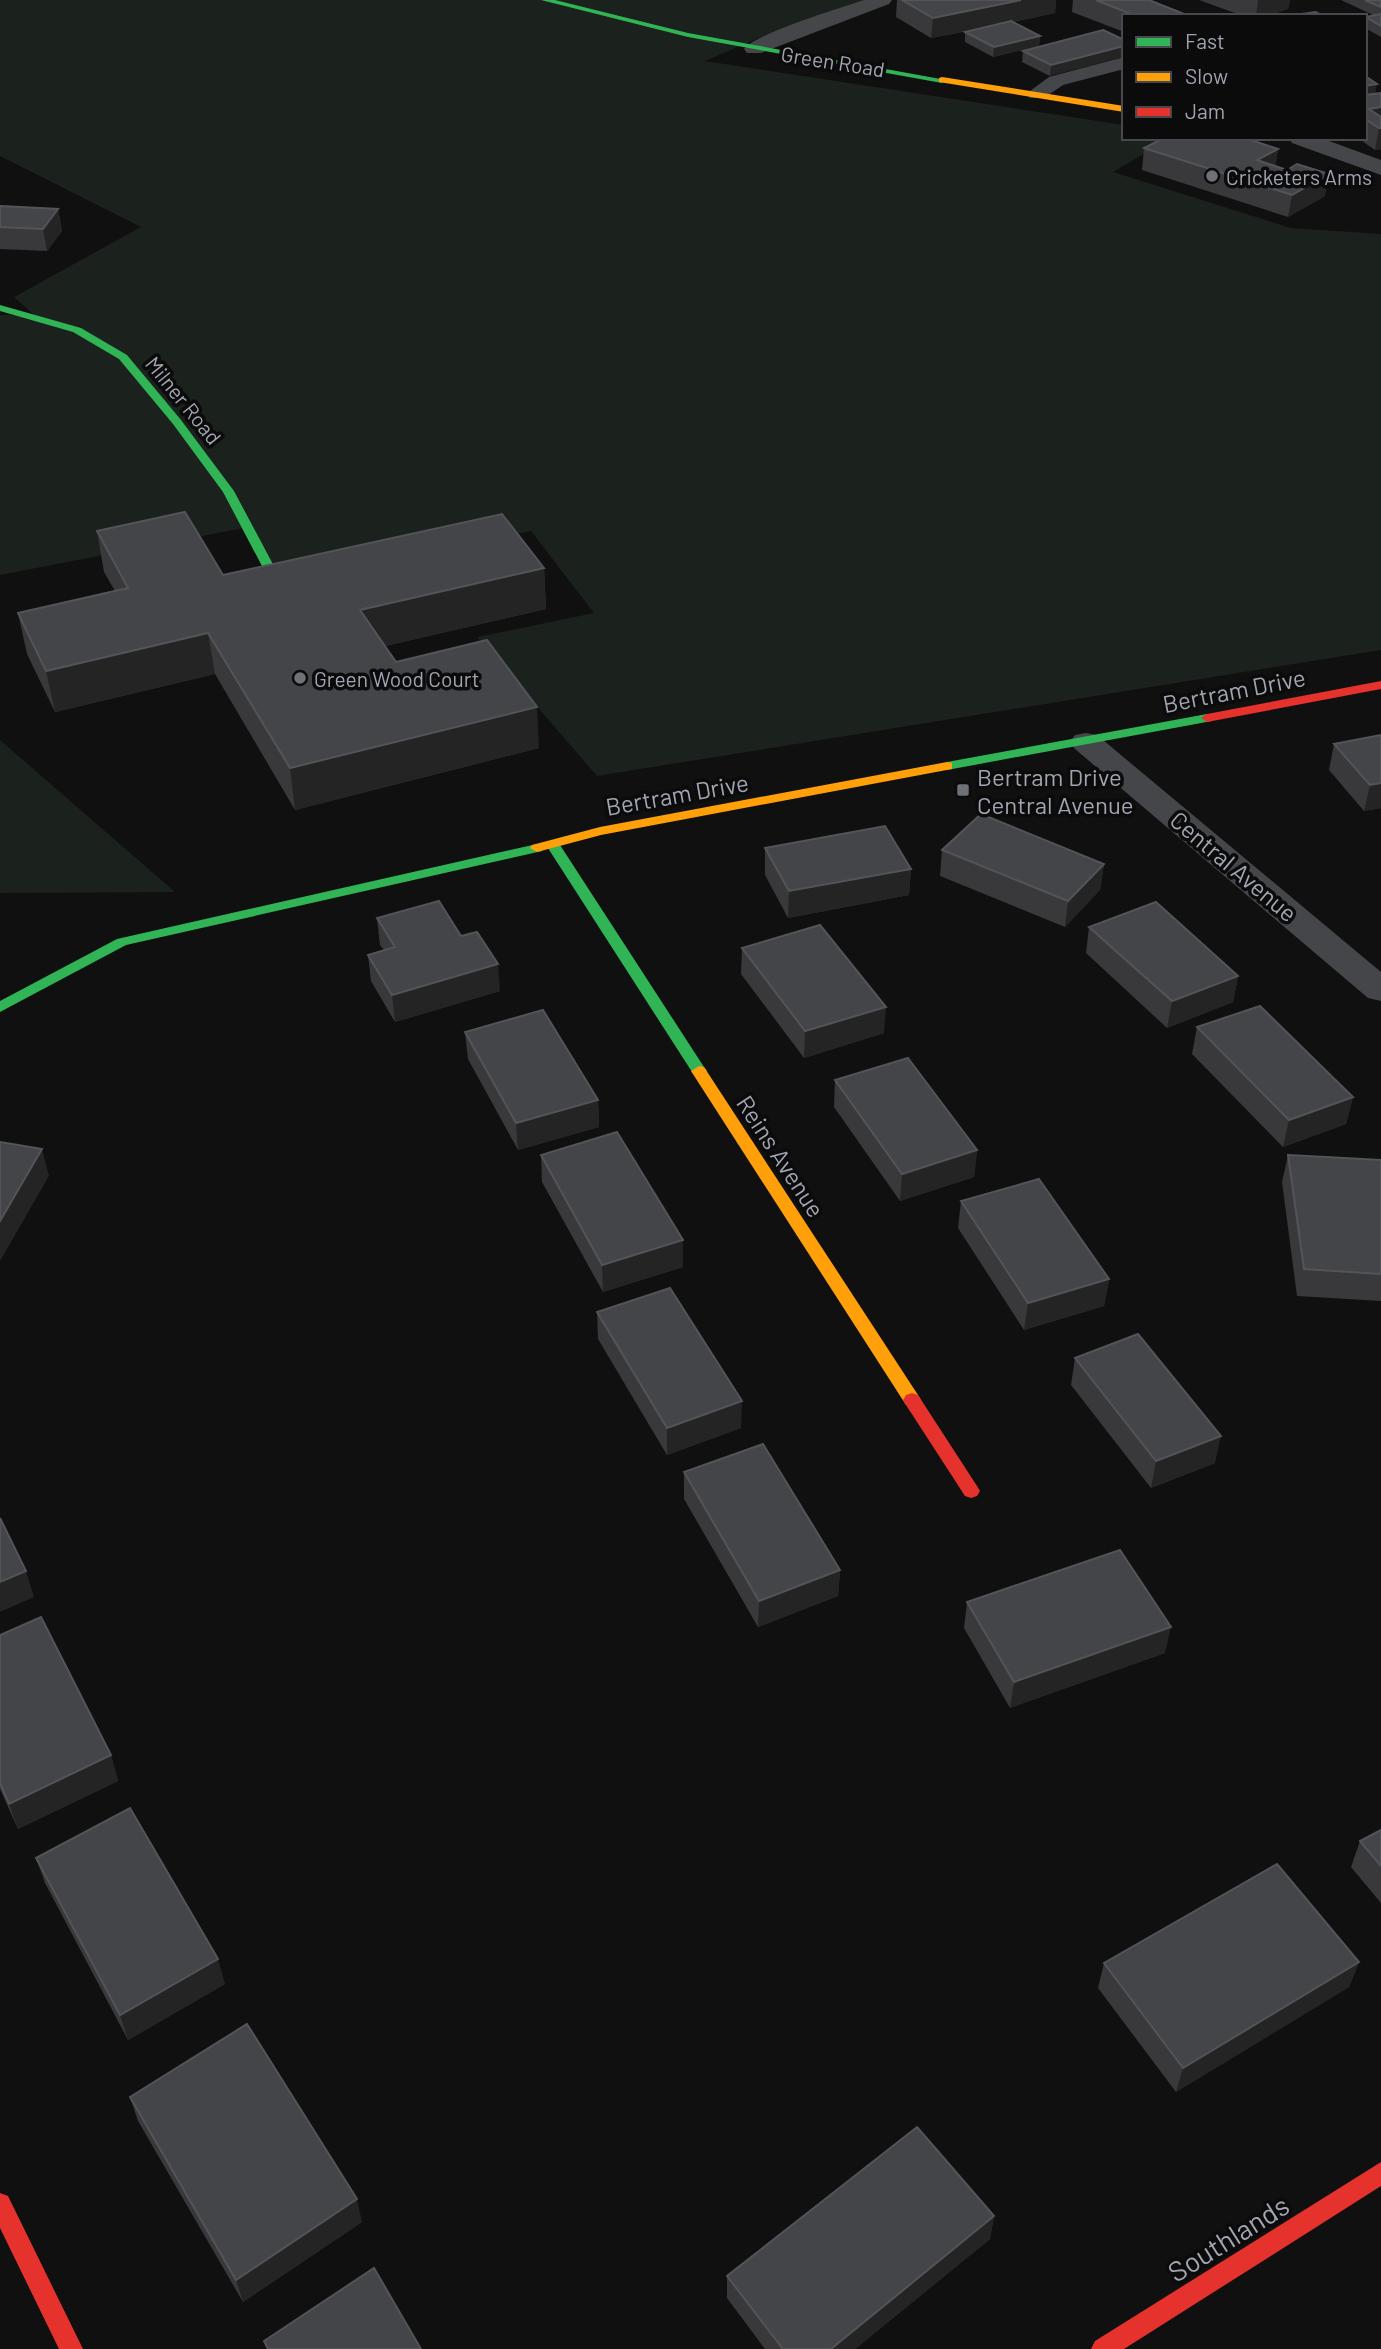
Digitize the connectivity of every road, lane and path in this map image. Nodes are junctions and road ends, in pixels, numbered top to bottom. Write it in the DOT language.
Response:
graph roads {
  1 [pos="545,0"];
  2 [pos="882,0"];
  3 [pos="754,49"];
  4 [pos="1122,64"];
  5 [pos="1037,94"];
  6 [pos="1122,109"];
  7 [pos="1305,140"];
  8 [pos="1381,168"];
  9 [pos="0,308"];
  10 [pos="278,584"];
  11 [pos="1381,685"];
  12 [pos="1086,742"];
  13 [pos="554,845"];
  14 [pos="1381,990"];
  15 [pos="0,1007"];
  16 [pos="971,1491"];
  17 [pos="1381,2173"];
  18 [pos="0,2204"];
  19 [pos="71,2349"];
  20 [pos="1103,2349"];
  1 -- 3 [label="street, Green Road"];
  2 -- 3 [label="street"];
  3 -- 5 [label="street, Green Road"];
  4 -- 5 [label="street"];
  5 -- 6 [label="street, Green Road"];
  7 -- 8 [label="street"];
  9 -- 10 [label="street, Milner Road"];
  11 -- 12 [label="street, Bertram Drive"];
  12 -- 13 [label="street, Bertram Drive"];
  12 -- 14 [label="street, Central Avenue"];
  13 -- 15 [label="street, Bertram Drive"];
  13 -- 16 [label="street, Reins Avenue"];
  17 -- 20 [label="street, Southlands"];
  18 -- 19 [label="street"];
}
